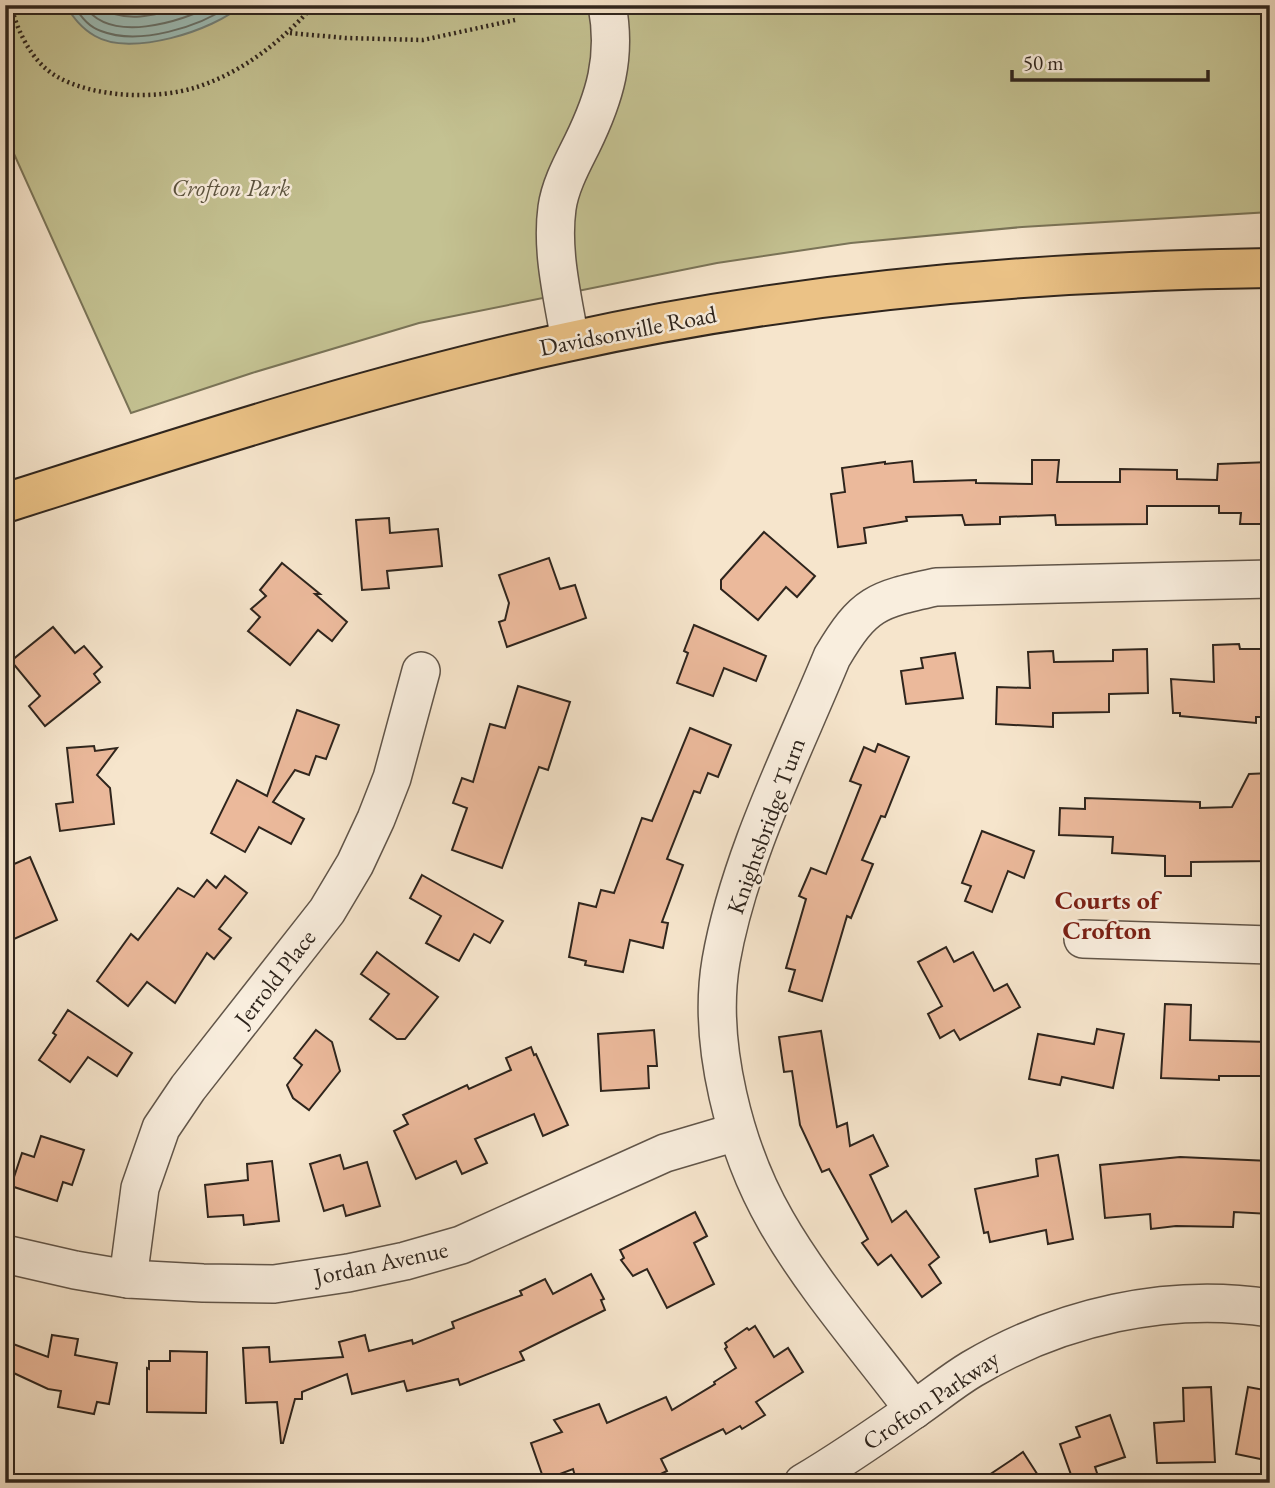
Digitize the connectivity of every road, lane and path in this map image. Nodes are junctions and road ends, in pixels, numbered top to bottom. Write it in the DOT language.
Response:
graph roads {
  1 [pos="11,5"];
  2 [pos="314,5"];
  3 [pos="607,5"];
  4 [pos="515,20"];
  5 [pos="289,33"];
  6 [pos="1270,268"];
  7 [pos="570,341"];
  8 [pos="5,503"];
  9 [pos="1270,579"];
  10 [pos="421,671"];
  11 [pos="1083,939"];
  12 [pos="1270,945"];
  13 [pos="736,1132"];
  14 [pos="5,1254"];
  15 [pos="128,1279"];
  16 [pos="1270,1308"];
  17 [pos="914,1409"];
  18 [pos="803,1483"];
  1 -- 5 [label="path"];
  2 -- 5 [label="path"];
  3 -- 7 [label="street"];
  4 -- 5 [label="path"];
  6 -- 7 [label="main road, Davidsonville Road"];
  7 -- 8 [label="main road, Davidsonville Road"];
  9 -- 13 [label="street, Knightsbridge Turn"];
  10 -- 15 [label="street, Jerrold Place"];
  11 -- 12 [label="street"];
  13 -- 15 [label="street, Jordan Avenue"];
  13 -- 17 [label="street, Knightsbridge Turn"];
  14 -- 15 [label="street, Jordan Avenue"];
  16 -- 17 [label="street, Crofton Parkway"];
  17 -- 18 [label="street, Crofton Parkway"];
}
